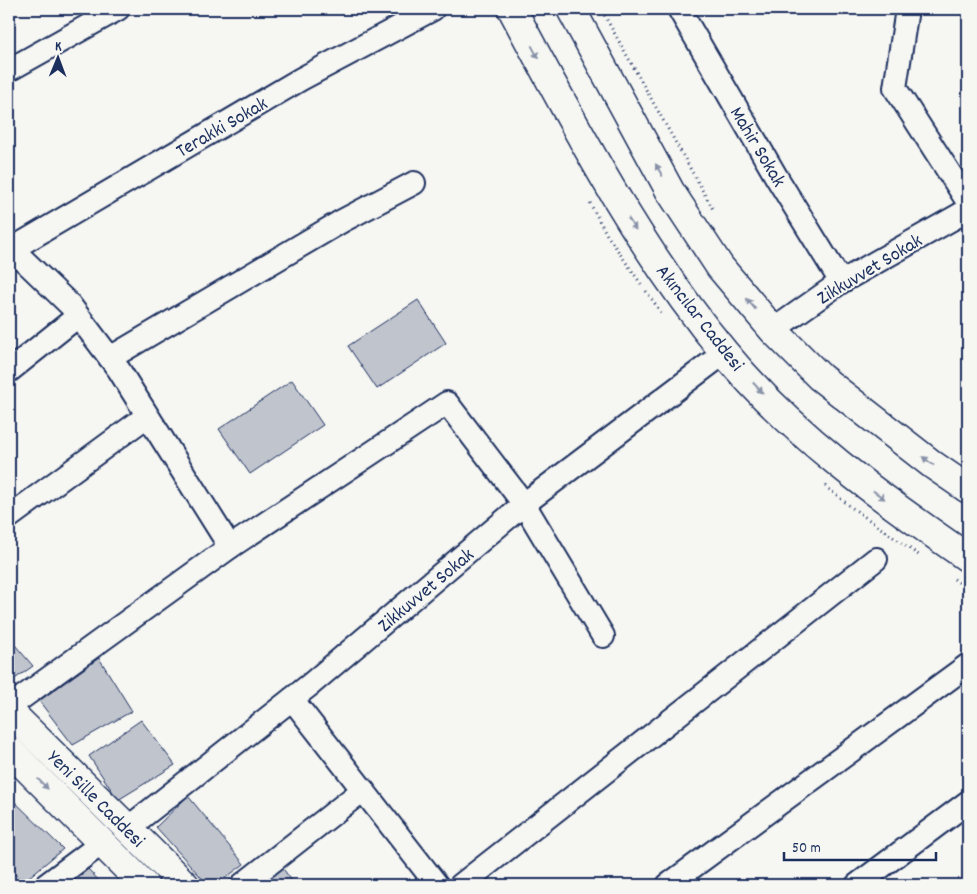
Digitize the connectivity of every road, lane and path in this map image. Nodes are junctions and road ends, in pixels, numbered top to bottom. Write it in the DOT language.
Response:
graph roads {
  1 [pos="118,9"];
  2 [pos="433,9"];
  3 [pos="512,9"];
  4 [pos="571,9"];
  5 [pos="600,9"];
  6 [pos="679,9"];
  7 [pos="906,9"];
  8 [pos="9,70"];
  9 [pos="414,184"];
  10 [pos="968,202"];
  11 [pos="968,210"];
  12 [pos="718,219"];
  13 [pos="10,247"];
  14 [pos="841,282"];
  15 [pos="78,316"];
  16 [pos="773,330"];
  17 [pos="724,353"];
  18 [pos="110,358"];
  19 [pos="9,372"];
  20 [pos="147,416"];
  21 [pos="968,489"];
  22 [pos="524,504"];
  23 [pos="9,517"];
  24 [pos="230,547"];
  25 [pos="968,558"];
  26 [pos="876,559"];
  27 [pos="603,636"];
  28 [pos="968,665"];
  29 [pos="292,699"];
  30 [pos="9,707"];
  31 [pos="9,711"];
  32 [pos="9,750"];
  33 [pos="363,790"];
  34 [pos="968,802"];
  35 [pos="128,828"];
  36 [pos="102,843"];
  37 [pos="46,885"];
  38 [pos="144,885"];
  39 [pos="185,885"];
  40 [pos="242,885"];
  41 [pos="437,885"];
  42 [pos="461,885"];
  43 [pos="668,885"];
  44 [pos="857,885"];
  1 -- 8 [label="street"];
  2 -- 13 [label="street, Terakki Sokak"];
  3 -- 17 [label="main road, Akıncılar Caddesi, one-way"];
  16 -- 4 [label="main road, one-way"];
  5 -- 12 [label="path"];
  6 -- 14 [label="street, Mahir Sokak"];
  7 -- 10 [label="street"];
  9 -- 18 [label="street"];
  11 -- 14 [label="street, Zikkuvvet Sokak"];
  13 -- 15 [label="street"];
  14 -- 16 [label="street, Zikkuvvet Sokak"];
  15 -- 18 [label="street"];
  15 -- 19 [label="street"];
  21 -- 16 [label="main road, one-way"];
  17 -- 22 [label="street, Zikkuvvet Sokak"];
  17 -- 25 [label="main road, Akıncılar Caddesi, one-way"];
  18 -- 20 [label="street"];
  20 -- 23 [label="street"];
  20 -- 24 [label="street"];
  22 -- 24 [label="street"];
  22 -- 27 [label="street"];
  22 -- 29 [label="street, Zikkuvvet Sokak"];
  24 -- 30 [label="street"];
  26 -- 42 [label="street"];
  28 -- 43 [label="street"];
  29 -- 33 [label="street"];
  29 -- 35 [label="street, Zikkuvvet Sokak"];
  31 -- 35 [label="main road, Yeni Sille Caddesi"];
  32 -- 36 [label="main road, Yeni Sille Caddesi, one-way"];
  33 -- 40 [label="street"];
  33 -- 41 [label="street"];
  34 -- 44 [label="street"];
  35 -- 39 [label="main road, Yeni Sille Caddesi"];
  36 -- 37 [label="street"];
  36 -- 38 [label="main road, Yeni Sille Caddesi"];
}
